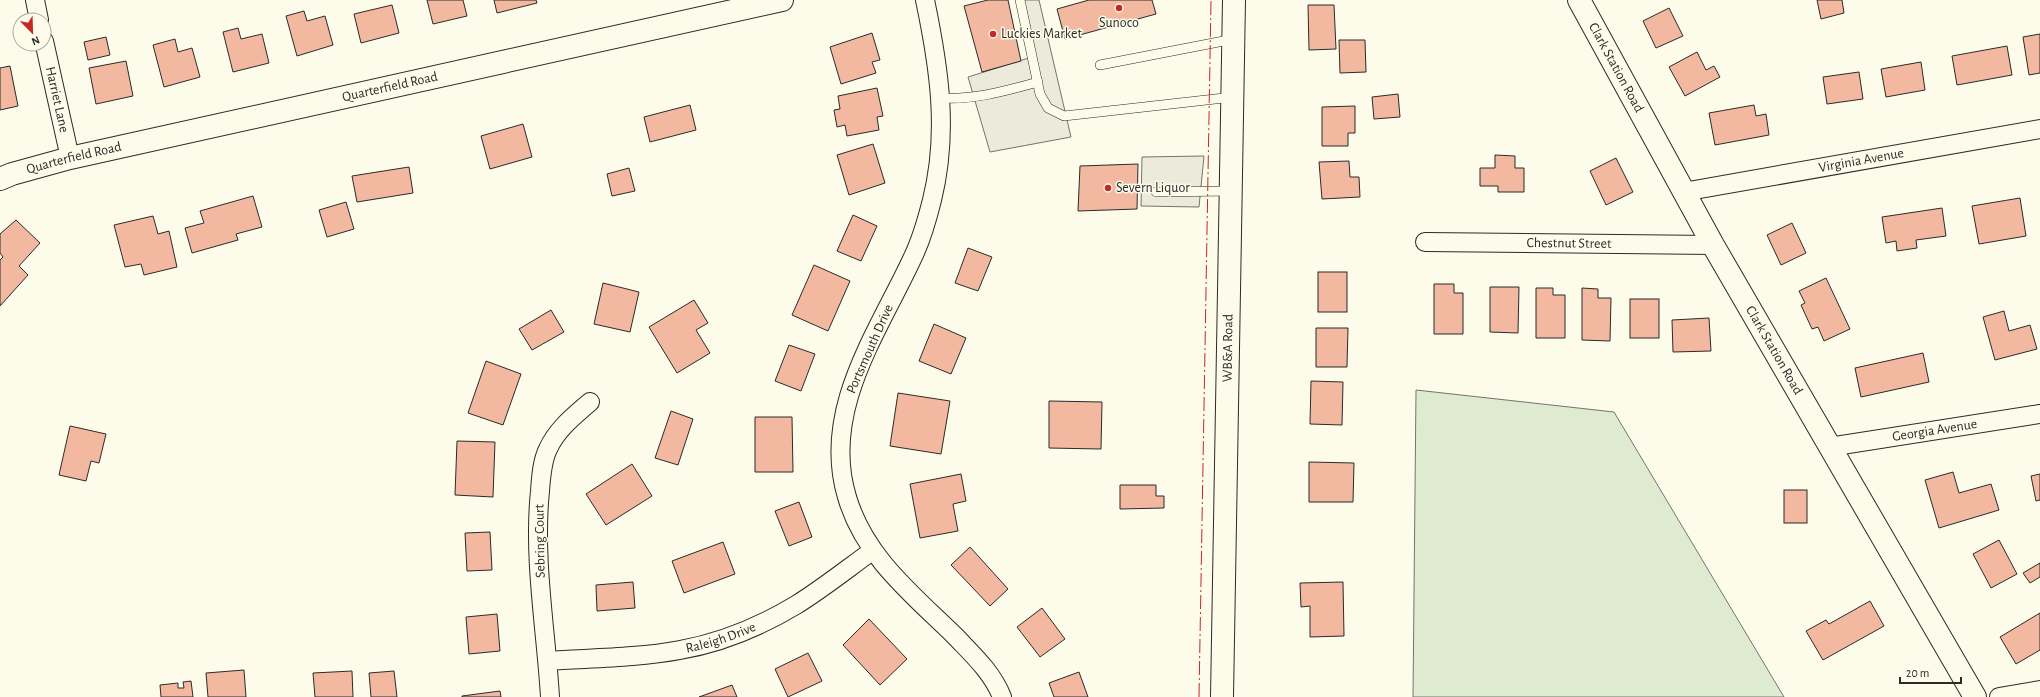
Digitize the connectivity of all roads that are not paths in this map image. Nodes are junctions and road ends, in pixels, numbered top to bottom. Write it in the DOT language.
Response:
graph roads {
  1 [pos="35,0"];
  2 [pos="782,0"];
  3 [pos="925,0"];
  4 [pos="1020,0"];
  5 [pos="1234,0"];
  6 [pos="1579,0"];
  7 [pos="38,12"];
  8 [pos="1234,39"];
  9 [pos="47,52"];
  10 [pos="1100,65"];
  11 [pos="1038,82"];
  12 [pos="1233,97"];
  13 [pos="941,98"];
  14 [pos="2040,129"];
  15 [pos="70,158"];
  16 [pos="0,179"];
  17 [pos="1231,191"];
  18 [pos="1156,192"];
  19 [pos="1683,192"];
  20 [pos="1425,242"];
  21 [pos="1713,245"];
  22 [pos="590,402"];
  23 [pos="2040,414"];
  24 [pos="1829,447"];
  25 [pos="872,551"];
  26 [pos="548,661"];
  27 [pos="2040,690"];
  28 [pos="550,697"];
  29 [pos="1002,697"];
  30 [pos="1222,697"];
  31 [pos="1975,697"];
  32 [pos="1999,697"];
  1 -- 7 [label="street"];
  2 -- 15 [label="street, Quarterfield Road"];
  3 -- 13 [label="street, Portsmouth Drive"];
  4 -- 11 [label="lane"];
  5 -- 8 [label="street, WB&A Road"];
  6 -- 19 [label="street, Clark Station Road"];
  8 -- 10 [label="lane"];
  8 -- 12 [label="street, WB&A Road"];
  9 -- 15 [label="street, Harriet Lane"];
  11 -- 12 [label="lane"];
  11 -- 13 [label="lane"];
  12 -- 17 [label="street, WB&A Road"];
  13 -- 25 [label="street, Portsmouth Drive"];
  14 -- 19 [label="street, Virginia Avenue"];
  15 -- 16 [label="street, Quarterfield Road"];
  17 -- 18 [label="lane"];
  17 -- 30 [label="street, WB&A Road"];
  19 -- 21 [label="street, Clark Station Road"];
  20 -- 21 [label="street, Chestnut Street"];
  21 -- 24 [label="street, Clark Station Road"];
  22 -- 26 [label="street, Sebring Court"];
  23 -- 24 [label="street, Georgia Avenue"];
  24 -- 31 [label="street, Clark Station Road"];
  25 -- 26 [label="street, Raleigh Drive"];
  25 -- 29 [label="street, Portsmouth Drive"];
  26 -- 28 [label="street, Sebring Court"];
  27 -- 32 [label="street"];
}
